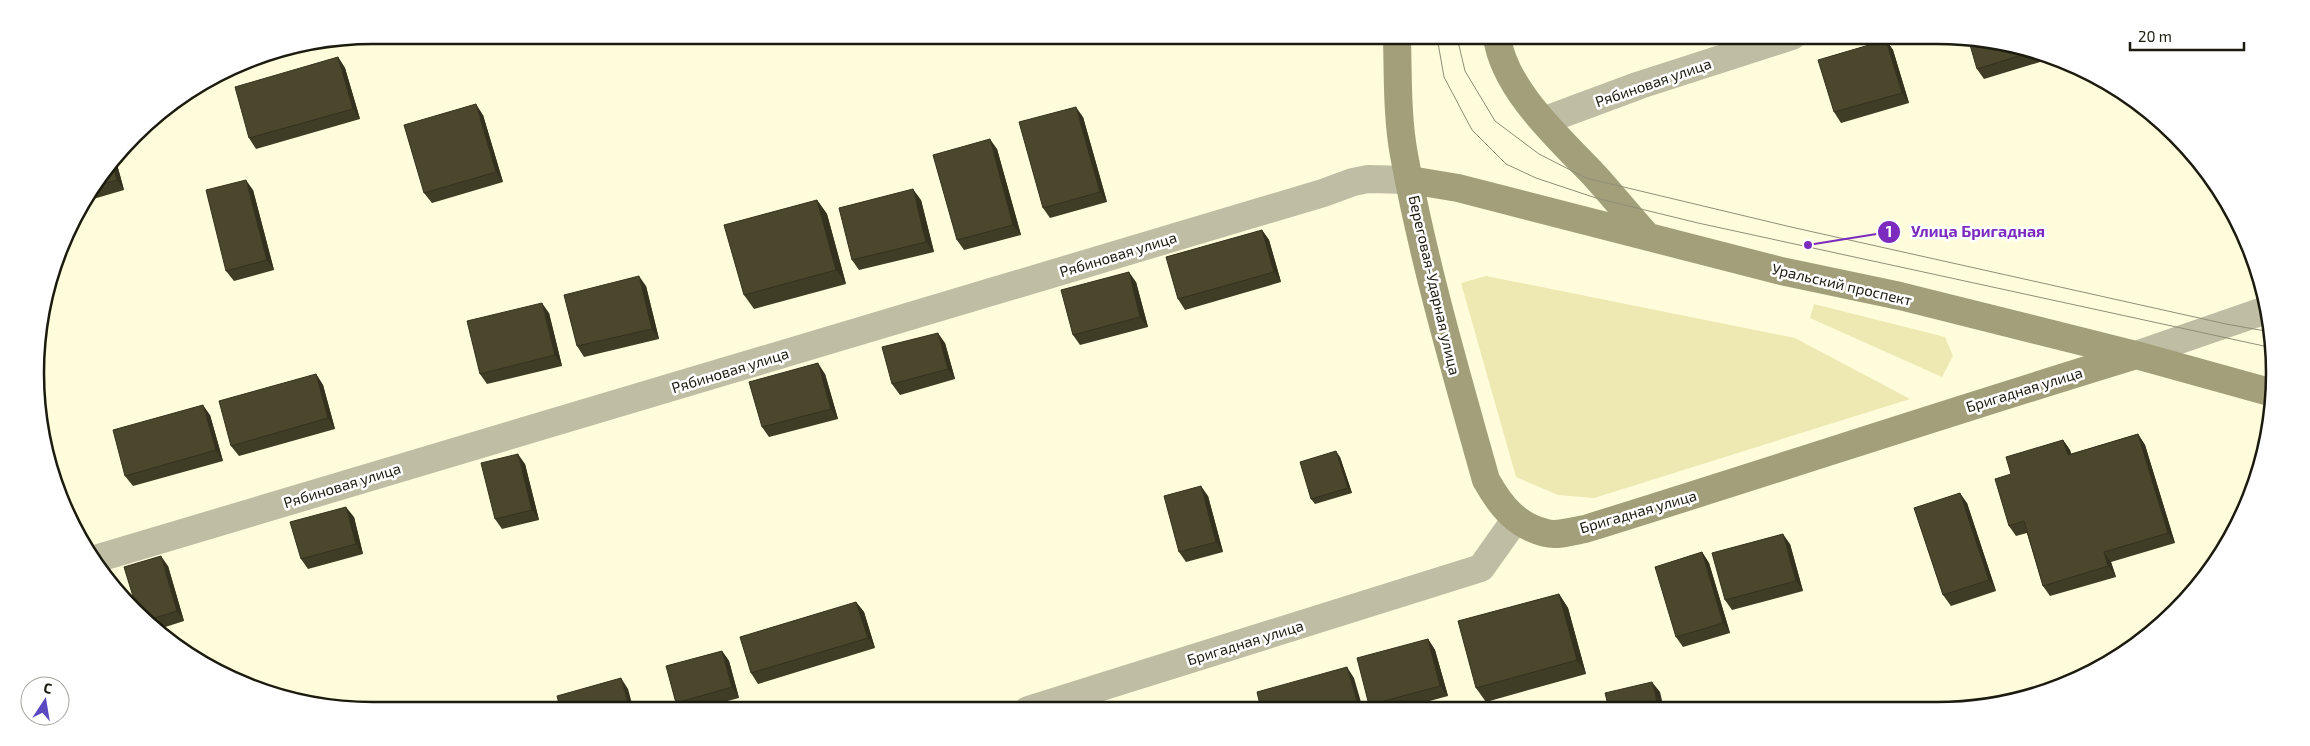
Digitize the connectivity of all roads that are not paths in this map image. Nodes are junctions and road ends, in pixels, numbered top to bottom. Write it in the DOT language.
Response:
graph roads {
  1 [pos="1397,44"];
  2 [pos="1499,44"];
  3 [pos="1767,44"];
  4 [pos="1543,121"];
  5 [pos="1410,180"];
  6 [pos="1648,236"];
  7 [pos="2260,312"];
  8 [pos="2136,355"];
  9 [pos="2266,391"];
  10 [pos="1515,520"];
  11 [pos="100,558"];
  12 [pos="1054,702"];
  1 -- 5 [label="main road, Береговая-Ударная улица"];
  2 -- 4 [label="main road"];
  3 -- 4 [label="street, Рябиновая улица"];
  4 -- 6 [label="main road"];
  5 -- 6 [label="main road, Уральский проспект"];
  5 -- 10 [label="main road, Береговая-Ударная улица"];
  5 -- 11 [label="street, Рябиновая улица"];
  6 -- 8 [label="main road, Уральский проспект"];
  7 -- 8 [label="street, Бригадная улица"];
  8 -- 9 [label="main road, Уральский проспект"];
  8 -- 10 [label="main road, Бригадная улица"];
  10 -- 12 [label="street, Бригадная улица"];
}
